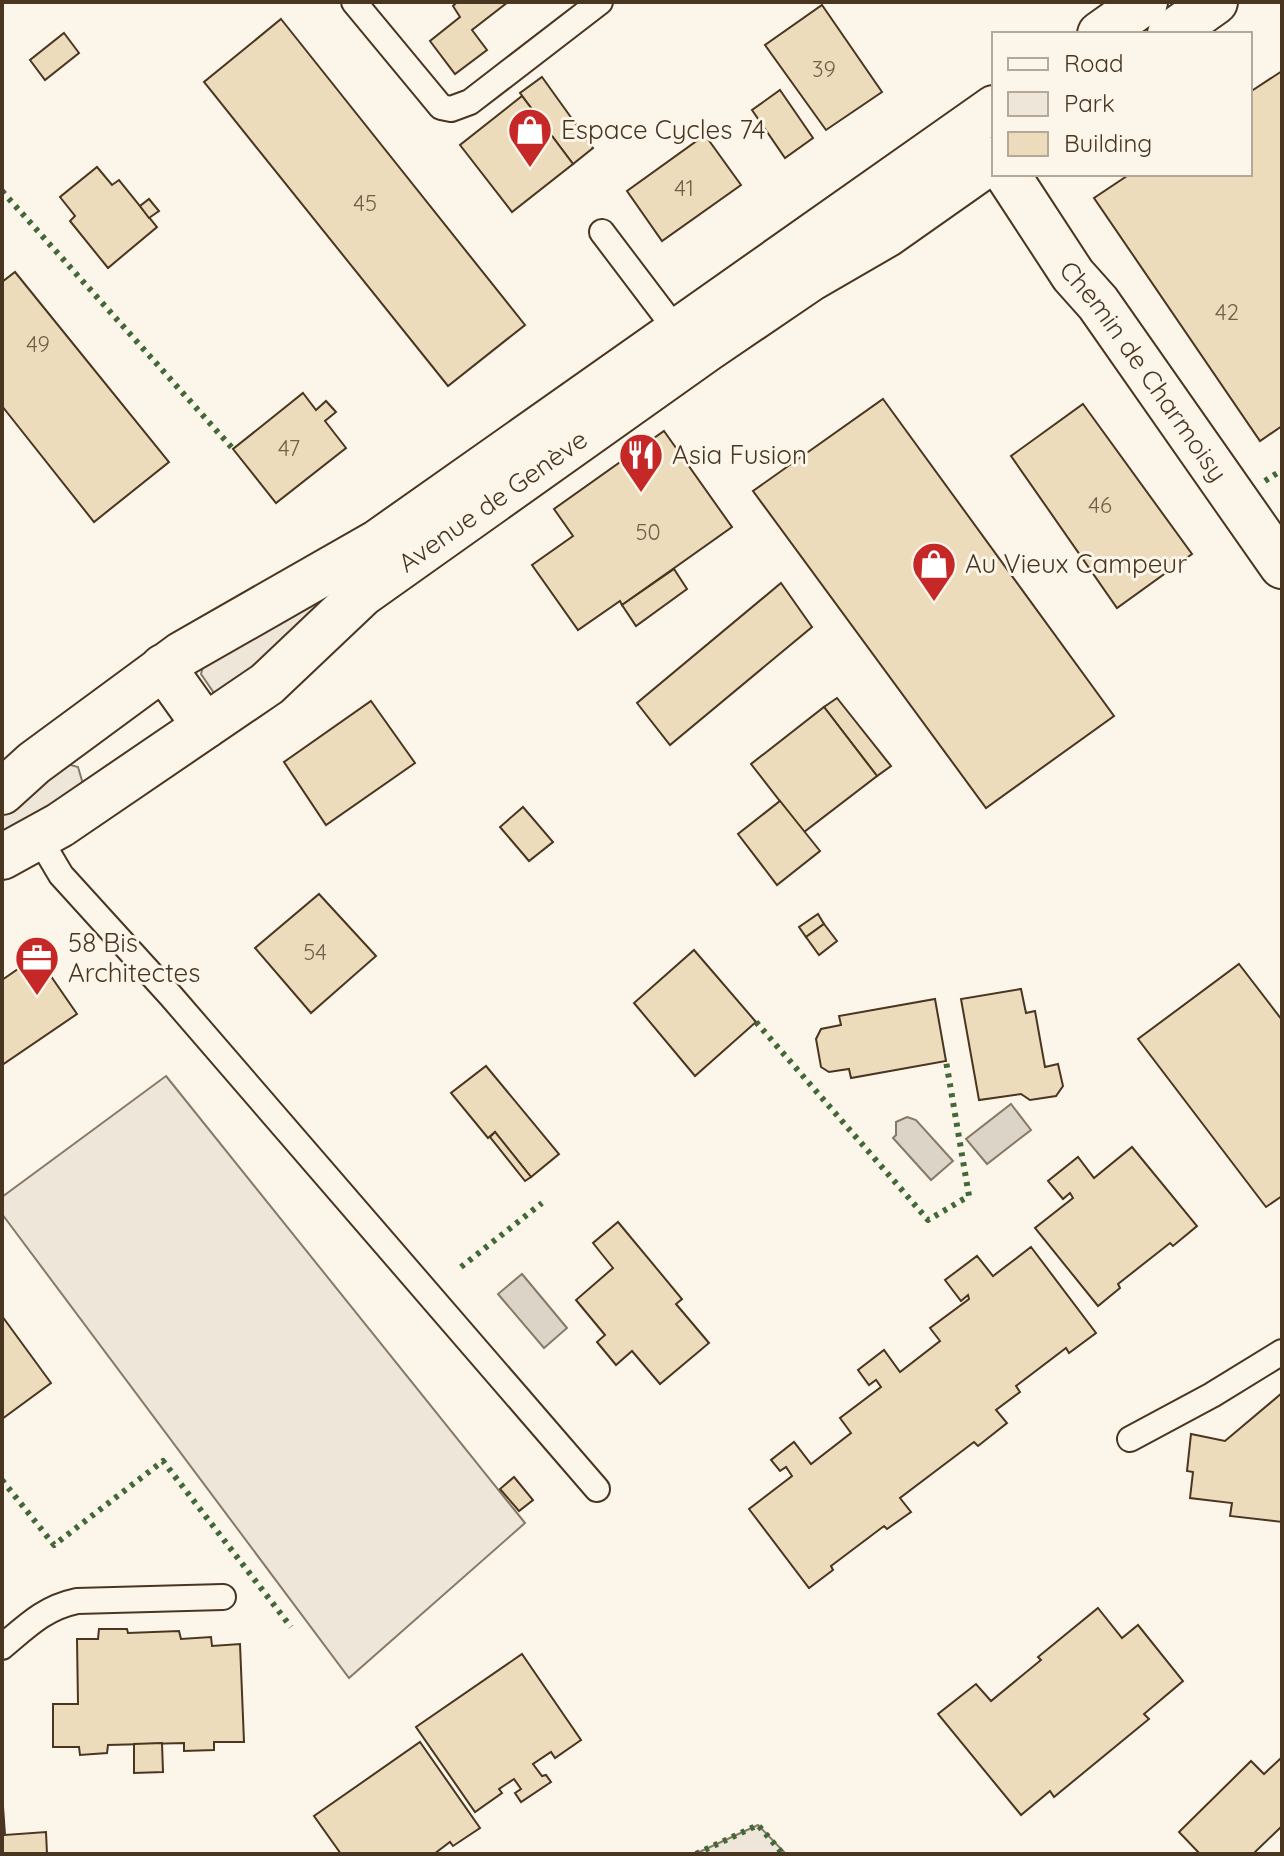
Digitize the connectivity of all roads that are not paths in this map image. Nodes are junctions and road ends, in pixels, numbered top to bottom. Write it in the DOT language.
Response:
graph roads {
  1 [pos="354,2"];
  2 [pos="600,2"];
  3 [pos="1145,2"];
  4 [pos="1215,2"];
  5 [pos="1103,32"];
  6 [pos="1173,32"];
  7 [pos="989,135"];
  8 [pos="1008,176"];
  9 [pos="602,232"];
  10 [pos="677,331"];
  11 [pos="1282,566"];
  12 [pos="163,667"];
  13 [pos="205,726"];
  14 [pos="80,728"];
  15 [pos="122,784"];
  16 [pos="2,792"];
  17 [pos="21,848"];
  18 [pos="1282,1352"];
  19 [pos="1130,1439"];
  20 [pos="597,1489"];
  21 [pos="223,1597"];
  22 [pos="2,1647"];
  1 -- 2 [label="lane"];
  3 -- 5 [label="main road"];
  4 -- 6 [label="main road"];
  7 -- 10 [label="main road, Avenue de Genève"];
  7 -- 13 [label="main road, Avenue de Genève"];
  8 -- 11 [label="main road, Chemin de Charmoisy"];
  9 -- 10 [label="lane"];
  10 -- 12 [label="main road, Avenue de Genève"];
  12 -- 13 [label="main road"];
  12 -- 14 [label="main road, Avenue de Genève"];
  13 -- 15 [label="main road, Avenue de Genève"];
  14 -- 15 [label="main road"];
  14 -- 16 [label="main road, Avenue de Genève"];
  15 -- 17 [label="main road, Avenue de Genève"];
  17 -- 20 [label="lane"];
  18 -- 19 [label="lane"];
  21 -- 22 [label="lane"];
}
